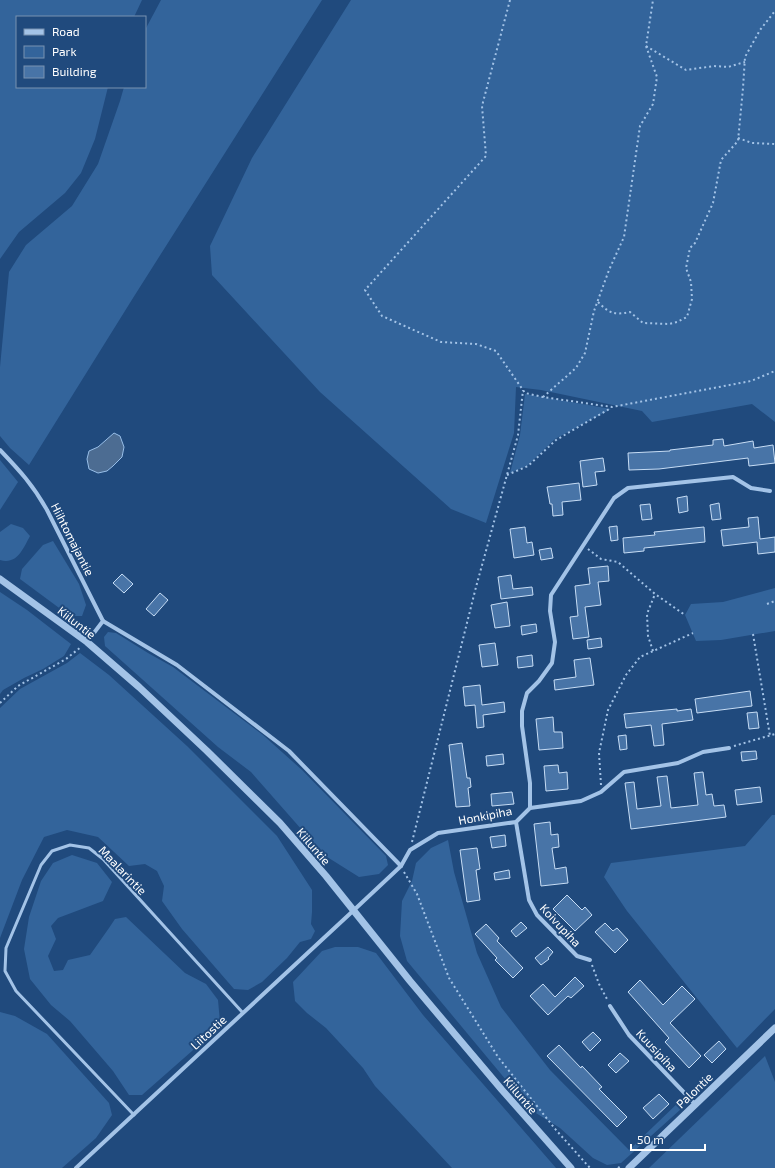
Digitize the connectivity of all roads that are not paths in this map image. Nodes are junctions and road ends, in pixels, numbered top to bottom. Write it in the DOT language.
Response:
graph roads {
  1 [pos="0,450"];
  2 [pos="770,491"];
  3 [pos="0,579"];
  4 [pos="104,621"];
  5 [pos="87,642"];
  6 [pos="729,748"];
  7 [pos="530,808"];
  8 [pos="516,822"];
  9 [pos="400,866"];
  10 [pos="354,910"];
  11 [pos="590,960"];
  12 [pos="610,1006"];
  13 [pos="243,1013"];
  14 [pos="775,1028"];
  15 [pos="695,1104"];
  16 [pos="134,1115"];
  17 [pos="76,1168"];
  18 [pos="571,1168"];
  19 [pos="629,1168"];
  1 -- 4 [label="street, Hiihtomajantie"];
  2 -- 7 [label="street"];
  3 -- 5 [label="street, Kiiluntie"];
  4 -- 5 [label="street"];
  4 -- 9 [label="street"];
  5 -- 10 [label="street, Kiiluntie"];
  6 -- 7 [label="street"];
  7 -- 8 [label="street, Honkipiha"];
  8 -- 9 [label="street, Honkipiha"];
  8 -- 11 [label="street, Koivupiha"];
  9 -- 10 [label="street, Honkipiha"];
  10 -- 13 [label="street, Liitostie"];
  10 -- 18 [label="street, Kiiluntie"];
  12 -- 15 [label="street, Kuusipiha"];
  13 -- 16 [label="street, Liitostie"];
  13 -- 16 [label="lane, Maalarintie"];
  14 -- 15 [label="street, Palontie"];
  15 -- 19 [label="street, Palontie"];
  16 -- 17 [label="street, Liitostie"];
}
